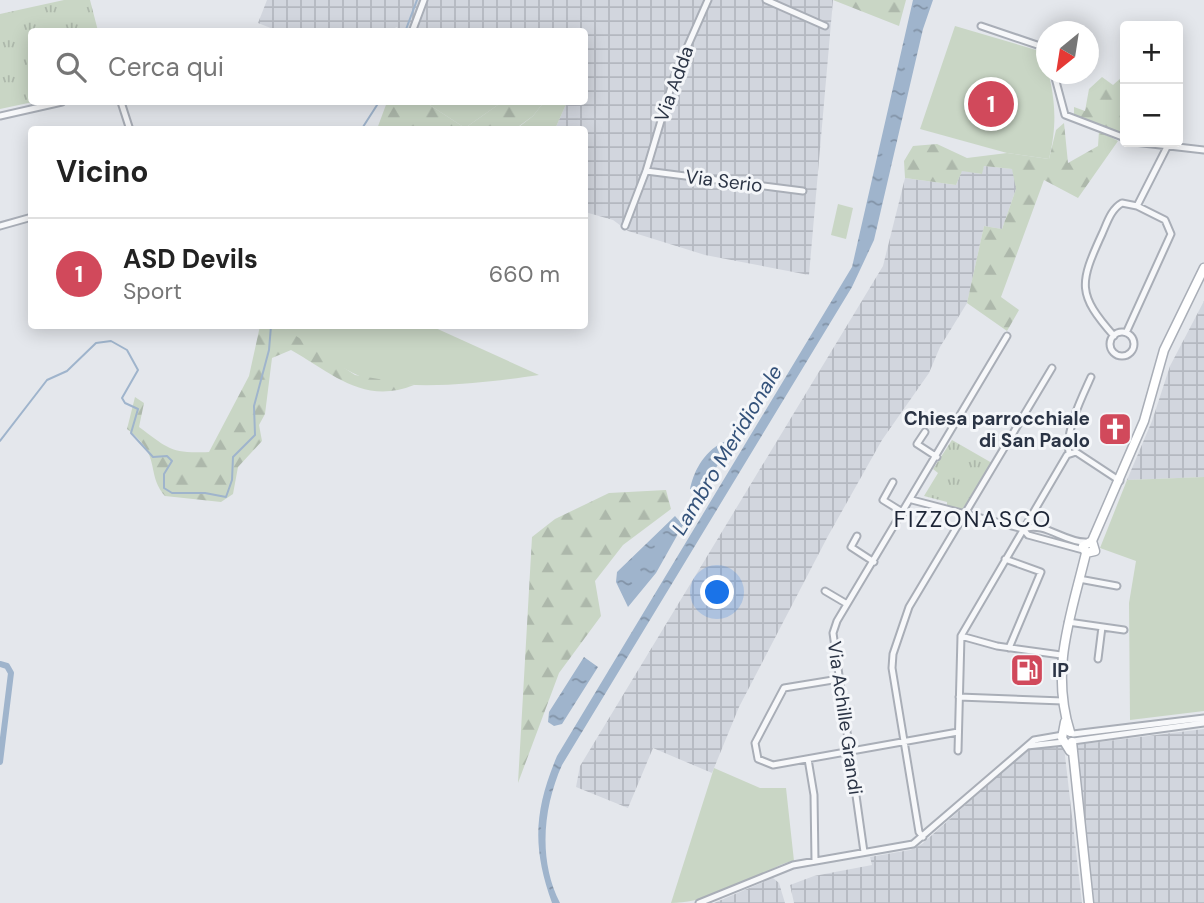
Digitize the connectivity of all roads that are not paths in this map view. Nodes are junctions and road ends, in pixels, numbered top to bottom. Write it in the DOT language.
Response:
graph roads {
  1 [pos="424,0"];
  2 [pos="708,0"];
  3 [pos="766,0"];
  4 [pos="825,26"];
  5 [pos="981,26"];
  6 [pos="414,28"];
  7 [pos="1036,45"];
  8 [pos="1057,84"];
  9 [pos="49,105"];
  10 [pos="122,105"];
  11 [pos="0,116"];
  12 [pos="129,126"];
  13 [pos="1120,136"];
  14 [pos="1167,147"];
  15 [pos="1182,147"];
  16 [pos="1204,150"];
  17 [pos="646,171"];
  18 [pos="803,191"];
  19 [pos="1137,206"];
  20 [pos="28,219"];
  21 [pos="0,226"];
  22 [pos="625,226"];
  23 [pos="1204,268"];
  24 [pos="1126,333"];
  25 [pos="1114,336"];
  26 [pos="1007,337"];
  27 [pos="1052,368"];
  28 [pos="1091,377"];
  29 [pos="925,432"];
  30 [pos="1069,452"];
  31 [pos="937,457"];
  32 [pos="1120,481"];
  33 [pos="893,482"];
  34 [pos="912,500"];
  35 [pos="904,513"];
  36 [pos="966,516"];
  37 [pos="1023,529"];
  38 [pos="857,536"];
  39 [pos="1086,547"];
  40 [pos="1006,559"];
  41 [pos="874,562"];
  42 [pos="1079,579"];
  43 [pos="1117,586"];
  44 [pos="825,591"];
  45 [pos="847,604"];
  46 [pos="1068,622"];
  47 [pos="1102,627"];
  48 [pos="1124,630"];
  49 [pos="961,636"];
  50 [pos="1009,648"];
  51 [pos="1061,655"];
  52 [pos="1098,659"];
  53 [pos="839,679"];
  54 [pos="959,697"];
  55 [pos="1063,702"];
  56 [pos="1204,718"];
  57 [pos="1204,723"];
  58 [pos="1135,728"];
  59 [pos="958,732"];
  60 [pos="1068,738"];
  61 [pos="904,741"];
  62 [pos="849,751"];
  63 [pos="958,751"];
  64 [pos="808,759"];
  65 [pos="923,837"];
  66 [pos="864,852"];
  67 [pos="814,861"];
  68 [pos="699,903"];
  69 [pos="1089,903"];
  1 -- 6 [label="street"];
  2 -- 17 [label="street, Via Adda"];
  3 -- 4 [label="street"];
  5 -- 7 [label="street"];
  8 -- 13 [label="street"];
  9 -- 11 [label="street"];
  10 -- 12 [label="street"];
  14 -- 19 [label="street"];
  15 -- 16 [label="street"];
  17 -- 18 [label="street, Via Serio"];
  17 -- 22 [label="street, Via Adda"];
  19 -- 24 [label="street"];
  19 -- 25 [label="street"];
  20 -- 21 [label="street"];
  23 -- 32 [label="main road"];
  24 -- 25 [label="street"];
  24 -- 25 [label="street"];
  26 -- 31 [label="street, Via Achille Grandi"];
  27 -- 36 [label="street"];
  28 -- 30 [label="street"];
  29 -- 31 [label="street"];
  30 -- 32 [label="street"];
  30 -- 37 [label="street"];
  31 -- 34 [label="street, Via Achille Grandi"];
  32 -- 39 [label="main road"];
  33 -- 35 [label="street"];
  34 -- 35 [label="street, Via Achille Grandi"];
  34 -- 36 [label="street"];
  35 -- 41 [label="street, Via Achille Grandi"];
  36 -- 37 [label="street"];
  36 -- 61 [label="street"];
  37 -- 39 [label="street"];
  37 -- 40 [label="street"];
  38 -- 41 [label="street"];
  39 -- 42 [label="main road"];
  40 -- 49 [label="street"];
  40 -- 50 [label="street"];
  41 -- 45 [label="street, Via Achille Grandi"];
  42 -- 43 [label="street"];
  42 -- 46 [label="main road"];
  44 -- 45 [label="street"];
  45 -- 53 [label="street, Via Achille Grandi"];
  46 -- 47 [label="street"];
  46 -- 51 [label="main road"];
  47 -- 48 [label="street"];
  47 -- 52 [label="street"];
  49 -- 50 [label="street"];
  49 -- 54 [label="street"];
  50 -- 51 [label="street"];
  51 -- 55 [label="main road"];
  53 -- 62 [label="street, Via Achille Grandi"];
  53 -- 64 [label="street"];
  54 -- 55 [label="street"];
  54 -- 59 [label="street"];
  55 -- 60 [label="main road"];
  56 -- 58 [label="street"];
  57 -- 58 [label="street"];
  58 -- 60 [label="street"];
  59 -- 61 [label="street"];
  59 -- 63 [label="street"];
  60 -- 65 [label="street"];
  60 -- 69 [label="main road"];
  61 -- 62 [label="street"];
  61 -- 65 [label="street"];
  62 -- 64 [label="street"];
  62 -- 66 [label="street, Via Achille Grandi"];
  64 -- 67 [label="street"];
  65 -- 66 [label="street"];
  66 -- 67 [label="street"];
  67 -- 68 [label="street"];
}
